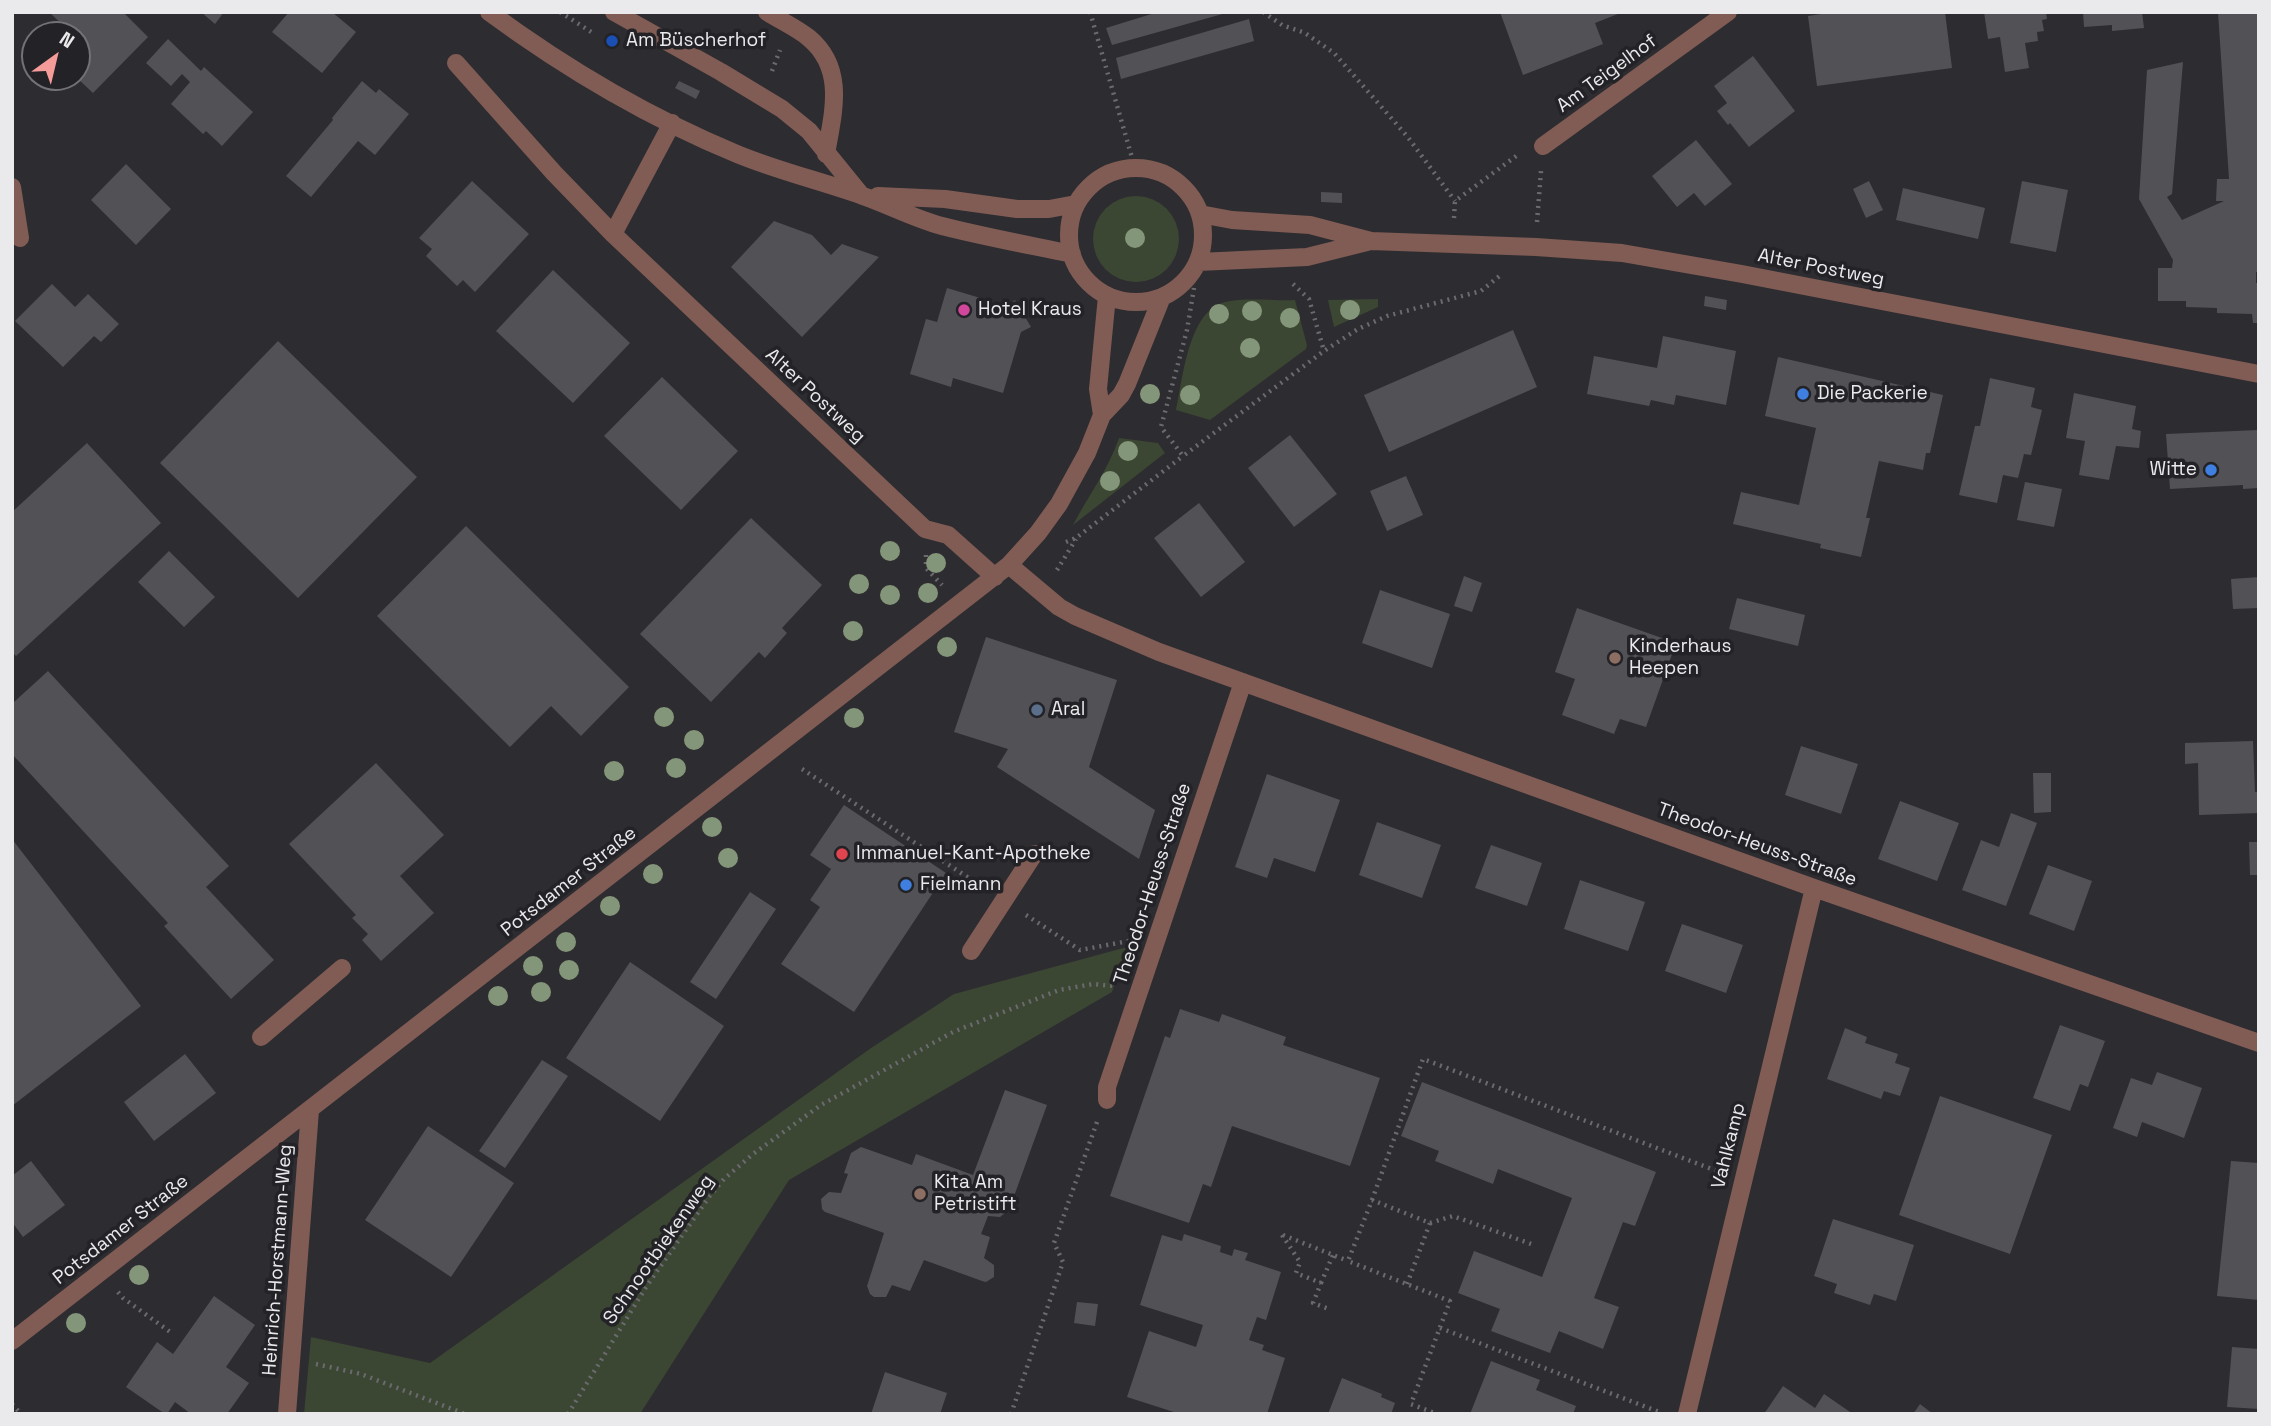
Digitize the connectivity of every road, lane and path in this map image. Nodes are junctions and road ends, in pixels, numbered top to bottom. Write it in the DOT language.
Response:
graph roads {
  1 [pos="489,12"];
  2 [pos="614,12"];
  3 [pos="768,12"];
  4 [pos="1090,12"];
  5 [pos="1263,12"];
  6 [pos="1728,12"];
  7 [pos="456,63"];
  8 [pos="672,123"];
  9 [pos="1543,146"];
  10 [pos="826,154"];
  11 [pos="1135,168"];
  12 [pos="12,187"];
  13 [pos="861,195"];
  14 [pos="1455,201"];
  15 [pos="1076,204"];
  16 [pos="1200,214"];
  17 [pos="613,234"];
  18 [pos="20,238"];
  19 [pos="1371,241"];
  20 [pos="1451,243"];
  21 [pos="1535,247"];
  22 [pos="1072,254"];
  23 [pos="1265,259"];
  24 [pos="1198,262"];
  25 [pos="1107,296"];
  26 [pos="1162,297"];
  27 [pos="1324,351"];
  28 [pos="2259,374"];
  29 [pos="1102,415"];
  30 [pos="1183,456"];
  31 [pos="925,529"];
  32 [pos="1009,565"];
  33 [pos="995,577"];
  34 [pos="1043,593"];
  35 [pos="961,604"];
  36 [pos="1242,682"];
  37 [pos="802,769"];
  38 [pos="1034,854"];
  39 [pos="1814,888"];
  40 [pos="1004,901"];
  41 [pos="1157,935"];
  42 [pos="971,951"];
  43 [pos="342,968"];
  44 [pos="1139,992"];
  45 [pos="261,1037"];
  46 [pos="2259,1043"];
  47 [pos="1107,1100"];
  48 [pos="310,1110"];
  49 [pos="1742,1180"];
  50 [pos="1372,1199"];
  51 [pos="1430,1223"];
  52 [pos="1534,1245"];
  53 [pos="1333,1255"];
  54 [pos="1348,1261"];
  55 [pos="103,1272"];
  56 [pos="1321,1283"];
  57 [pos="1407,1284"];
  58 [pos="1329,1310"];
  59 [pos="1440,1328"];
  60 [pos="173,1334"];
  61 [pos="12,1342"];
  62 [pos="291,1359"];
  63 [pos="12,1404"];
  64 [pos="21,1414"];
  65 [pos="287,1414"];
  66 [pos="465,1414"];
  67 [pos="568,1414"];
  68 [pos="1011,1414"];
  69 [pos="1437,1414"];
  70 [pos="1663,1414"];
  71 [pos="1686,1414"];
  1 -- 8 [label="street"];
  2 -- 10 [label="street"];
  3 -- 10 [label="street"];
  4 -- 11 [label="path"];
  5 -- 14 [label="path"];
  6 -- 9 [label="street, Am Teigelhof"];
  7 -- 17 [label="street, Alter Postweg"];
  8 -- 13 [label="street"];
  8 -- 17 [label="street"];
  9 -- 14 [label="path"];
  9 -- 21 [label="path"];
  10 -- 13 [label="street"];
  11 -- 15 [label="street"];
  11 -- 16 [label="street"];
  12 -- 18 [label="street"];
  13 -- 15 [label="street"];
  13 -- 22 [label="street"];
  14 -- 20 [label="path"];
  15 -- 22 [label="street"];
  16 -- 19 [label="street, Alter Postweg"];
  16 -- 24 [label="street"];
  17 -- 31 [label="street, Alter Postweg"];
  19 -- 20 [label="street, Alter Postweg"];
  19 -- 23 [label="street, Alter Postweg"];
  20 -- 21 [label="street, Alter Postweg"];
  21 -- 27 [label="path"];
  21 -- 28 [label="street, Alter Postweg"];
  22 -- 25 [label="street"];
  23 -- 24 [label="street, Alter Postweg"];
  23 -- 27 [label="path"];
  24 -- 26 [label="street"];
  24 -- 30 [label="path"];
  25 -- 26 [label="street"];
  25 -- 29 [label="street, Potsdamer Straße"];
  26 -- 29 [label="street, Potsdamer Straße"];
  27 -- 30 [label="path"];
  29 -- 32 [label="street, Potsdamer Straße"];
  30 -- 34 [label="path"];
  31 -- 33 [label="street, Alter Postweg"];
  31 -- 35 [label="path"];
  32 -- 33 [label="street, Potsdamer Straße"];
  32 -- 34 [label="street, Theodor-Heuss-Straße"];
  33 -- 35 [label="street, Potsdamer Straße"];
  34 -- 36 [label="street, Theodor-Heuss-Straße"];
  35 -- 48 [label="street, Potsdamer Straße"];
  36 -- 39 [label="street, Theodor-Heuss-Straße"];
  36 -- 41 [label="street, Theodor-Heuss-Straße"];
  37 -- 40 [label="path"];
  38 -- 40 [label="street"];
  39 -- 46 [label="street, Theodor-Heuss-Straße"];
  39 -- 49 [label="street, Vahlkamp"];
  40 -- 41 [label="path"];
  40 -- 42 [label="street"];
  41 -- 44 [label="street, Theodor-Heuss-Straße"];
  43 -- 45 [label="street"];
  44 -- 47 [label="street, Theodor-Heuss-Straße"];
  44 -- 67 [label="path, Schnootbiekenweg"];
  47 -- 68 [label="path"];
  48 -- 55 [label="street, Potsdamer Straße"];
  48 -- 62 [label="street, Heinrich-Horstmann-Weg"];
  49 -- 50 [label="path"];
  49 -- 71 [label="street, Vahlkamp"];
  50 -- 51 [label="path"];
  50 -- 54 [label="path"];
  51 -- 52 [label="path"];
  51 -- 57 [label="path"];
  53 -- 54 [label="path"];
  53 -- 56 [label="path"];
  53 -- 56 [label="path"];
  54 -- 57 [label="path"];
  55 -- 60 [label="path"];
  55 -- 61 [label="street, Potsdamer Straße"];
  56 -- 58 [label="path"];
  57 -- 59 [label="path"];
  59 -- 69 [label="path"];
  59 -- 70 [label="path"];
  62 -- 65 [label="street, Heinrich-Horstmann-Weg"];
  62 -- 66 [label="path"];
  63 -- 64 [label="path"];
}
